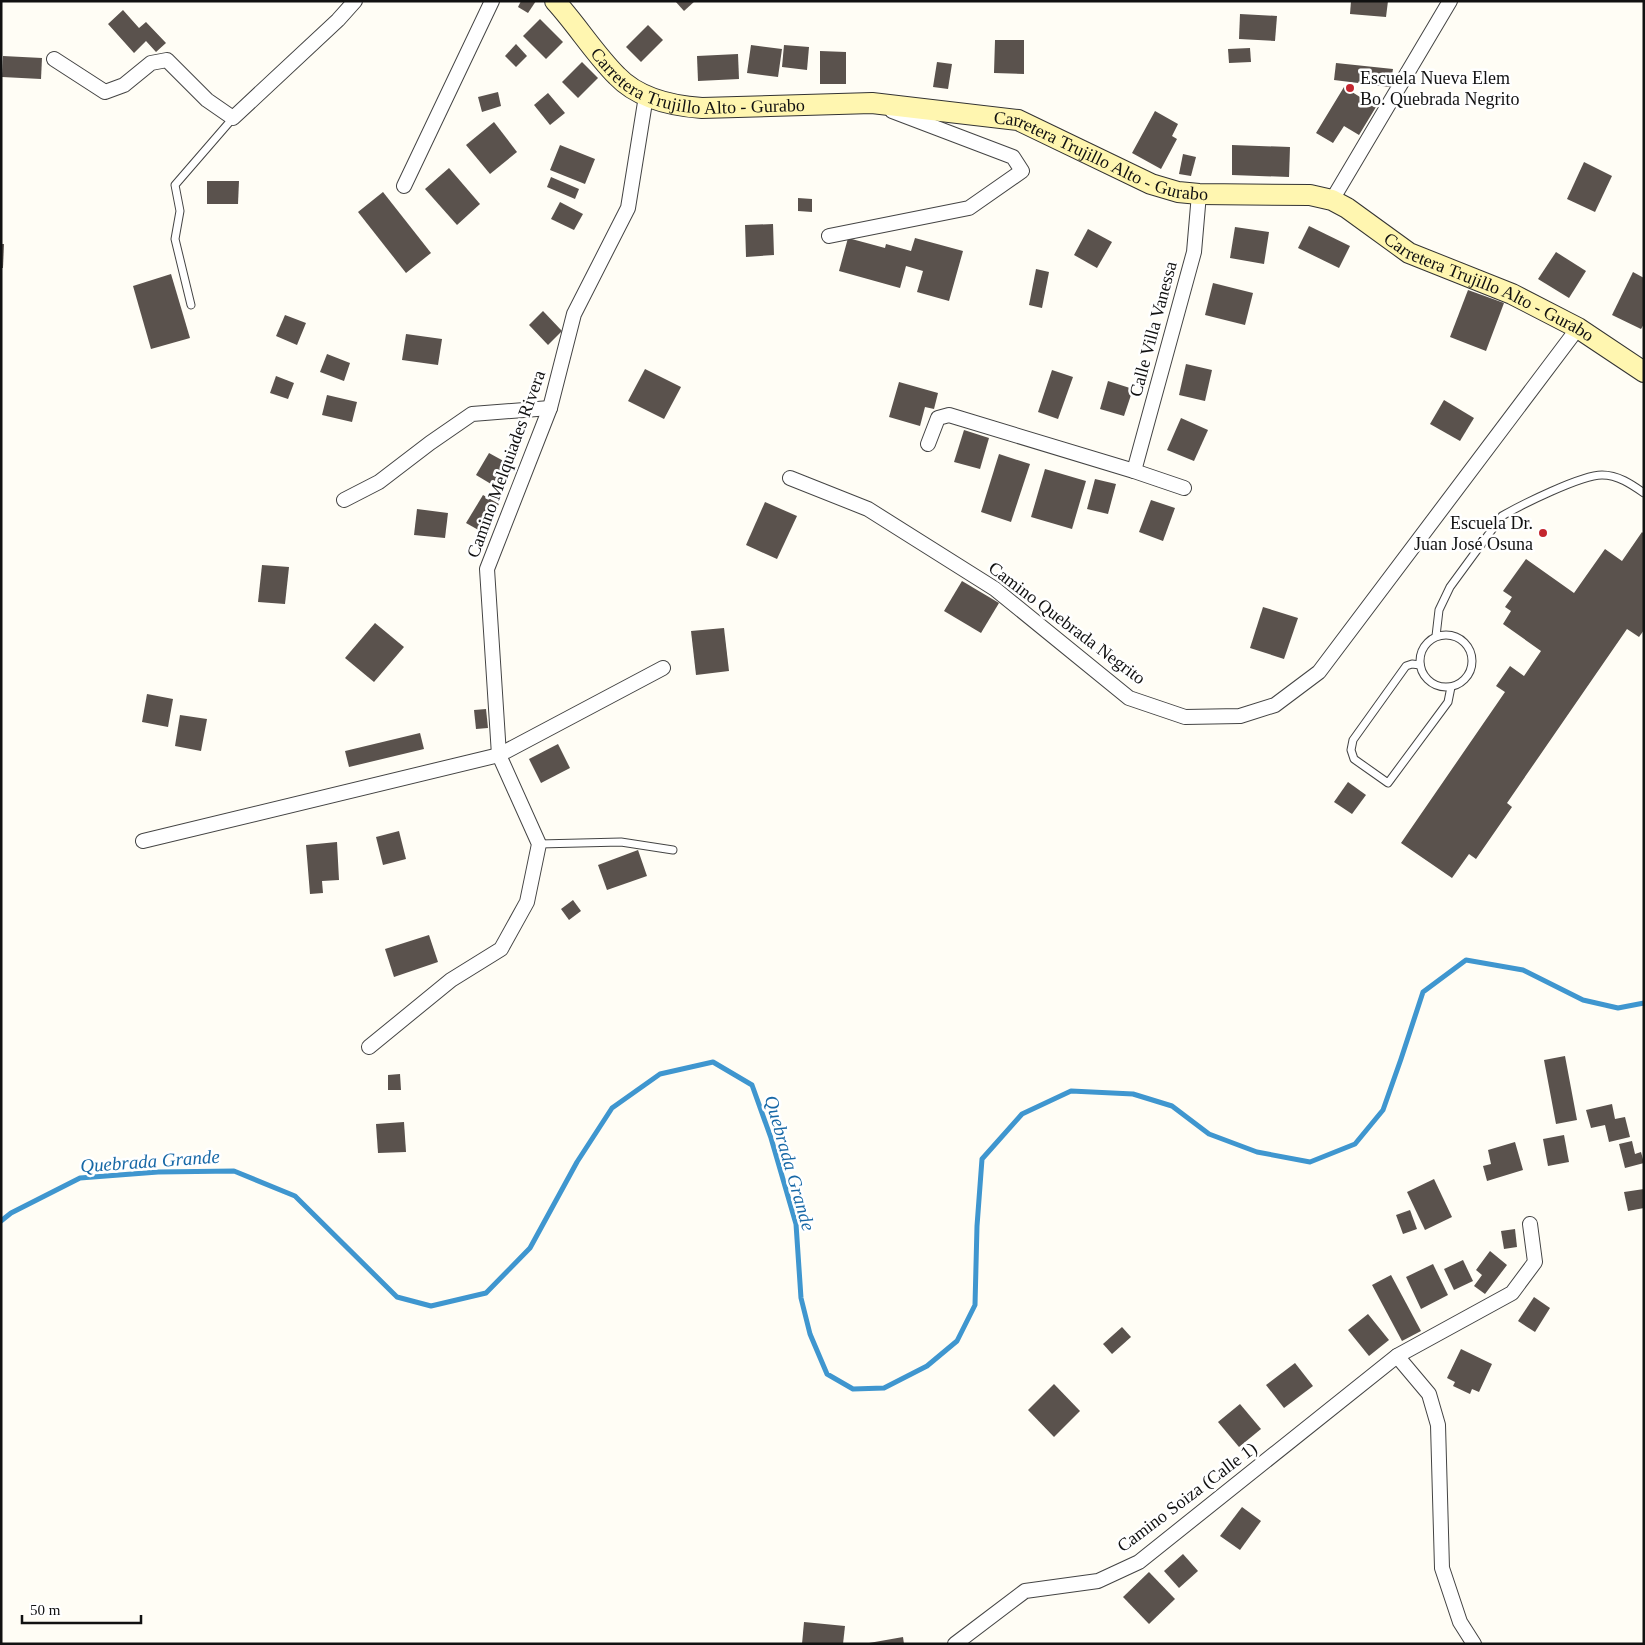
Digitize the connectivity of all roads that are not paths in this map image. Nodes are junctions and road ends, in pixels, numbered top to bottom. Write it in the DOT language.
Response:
graph roads {
  1 [pos="355,1"];
  2 [pos="492,1"];
  3 [pos="1450,1"];
  4 [pos="563,6"];
  5 [pos="54,59"];
  6 [pos="646,96"];
  7 [pos="872,103"];
  8 [pos="233,118"];
  9 [pos="404,186"];
  10 [pos="1199,194"];
  11 [pos="1332,200"];
  12 [pos="829,236"];
  13 [pos="191,305"];
  14 [pos="1578,328"];
  15 [pos="1644,372"];
  16 [pos="550,408"];
  17 [pos="928,444"];
  18 [pos="1134,471"];
  19 [pos="790,478"];
  20 [pos="1184,488"];
  21 [pos="1644,493"];
  22 [pos="344,500"];
  23 [pos="1436,636"];
  24 [pos="1420,665"];
  25 [pos="663,668"];
  26 [pos="1451,687"];
  27 [pos="499,755"];
  28 [pos="144,841"];
  29 [pos="538,844"];
  30 [pos="674,850"];
  31 [pos="369,1047"];
  32 [pos="1530,1224"];
  33 [pos="1397,1356"];
  34 [pos="955,1644"];
  35 [pos="1474,1644"];
  1 -- 8 [label="street"];
  2 -- 9 [label="street"];
  3 -- 11 [label="street"];
  4 -- 6 [label="main road, Carretera Trujillo Alto - Gurabo"];
  5 -- 8 [label="street"];
  6 -- 7 [label="main road, Carretera Trujillo Alto - Gurabo"];
  6 -- 16 [label="street, Camino Melquiades Rivera"];
  7 -- 10 [label="main road, Carretera Trujillo Alto - Gurabo"];
  7 -- 12 [label="street"];
  8 -- 13 [label="lane"];
  10 -- 11 [label="main road, Carretera Trujillo Alto - Gurabo"];
  10 -- 18 [label="street, Calle Villa Vanessa"];
  11 -- 14 [label="main road, Carretera Trujillo Alto - Gurabo"];
  14 -- 15 [label="main road, Carretera Trujillo Alto - Gurabo"];
  14 -- 19 [label="street, Camino Quebrada Negrito"];
  16 -- 22 [label="street"];
  16 -- 27 [label="street, Camino Melquiades Rivera"];
  17 -- 18 [label="street"];
  18 -- 20 [label="street"];
  21 -- 23 [label="lane"];
  23 -- 24 [label="lane"];
  23 -- 26 [label="lane"];
  24 -- 26 [label="lane"];
  24 -- 26 [label="lane"];
  25 -- 27 [label="street"];
  27 -- 28 [label="street"];
  27 -- 29 [label="street, Camino Melquiades Rivera"];
  29 -- 30 [label="lane"];
  29 -- 31 [label="street"];
  32 -- 33 [label="street, Camino Soiza (Calle 1)"];
  33 -- 34 [label="street, Camino Soiza (Calle 1)"];
  33 -- 35 [label="street"];
}
